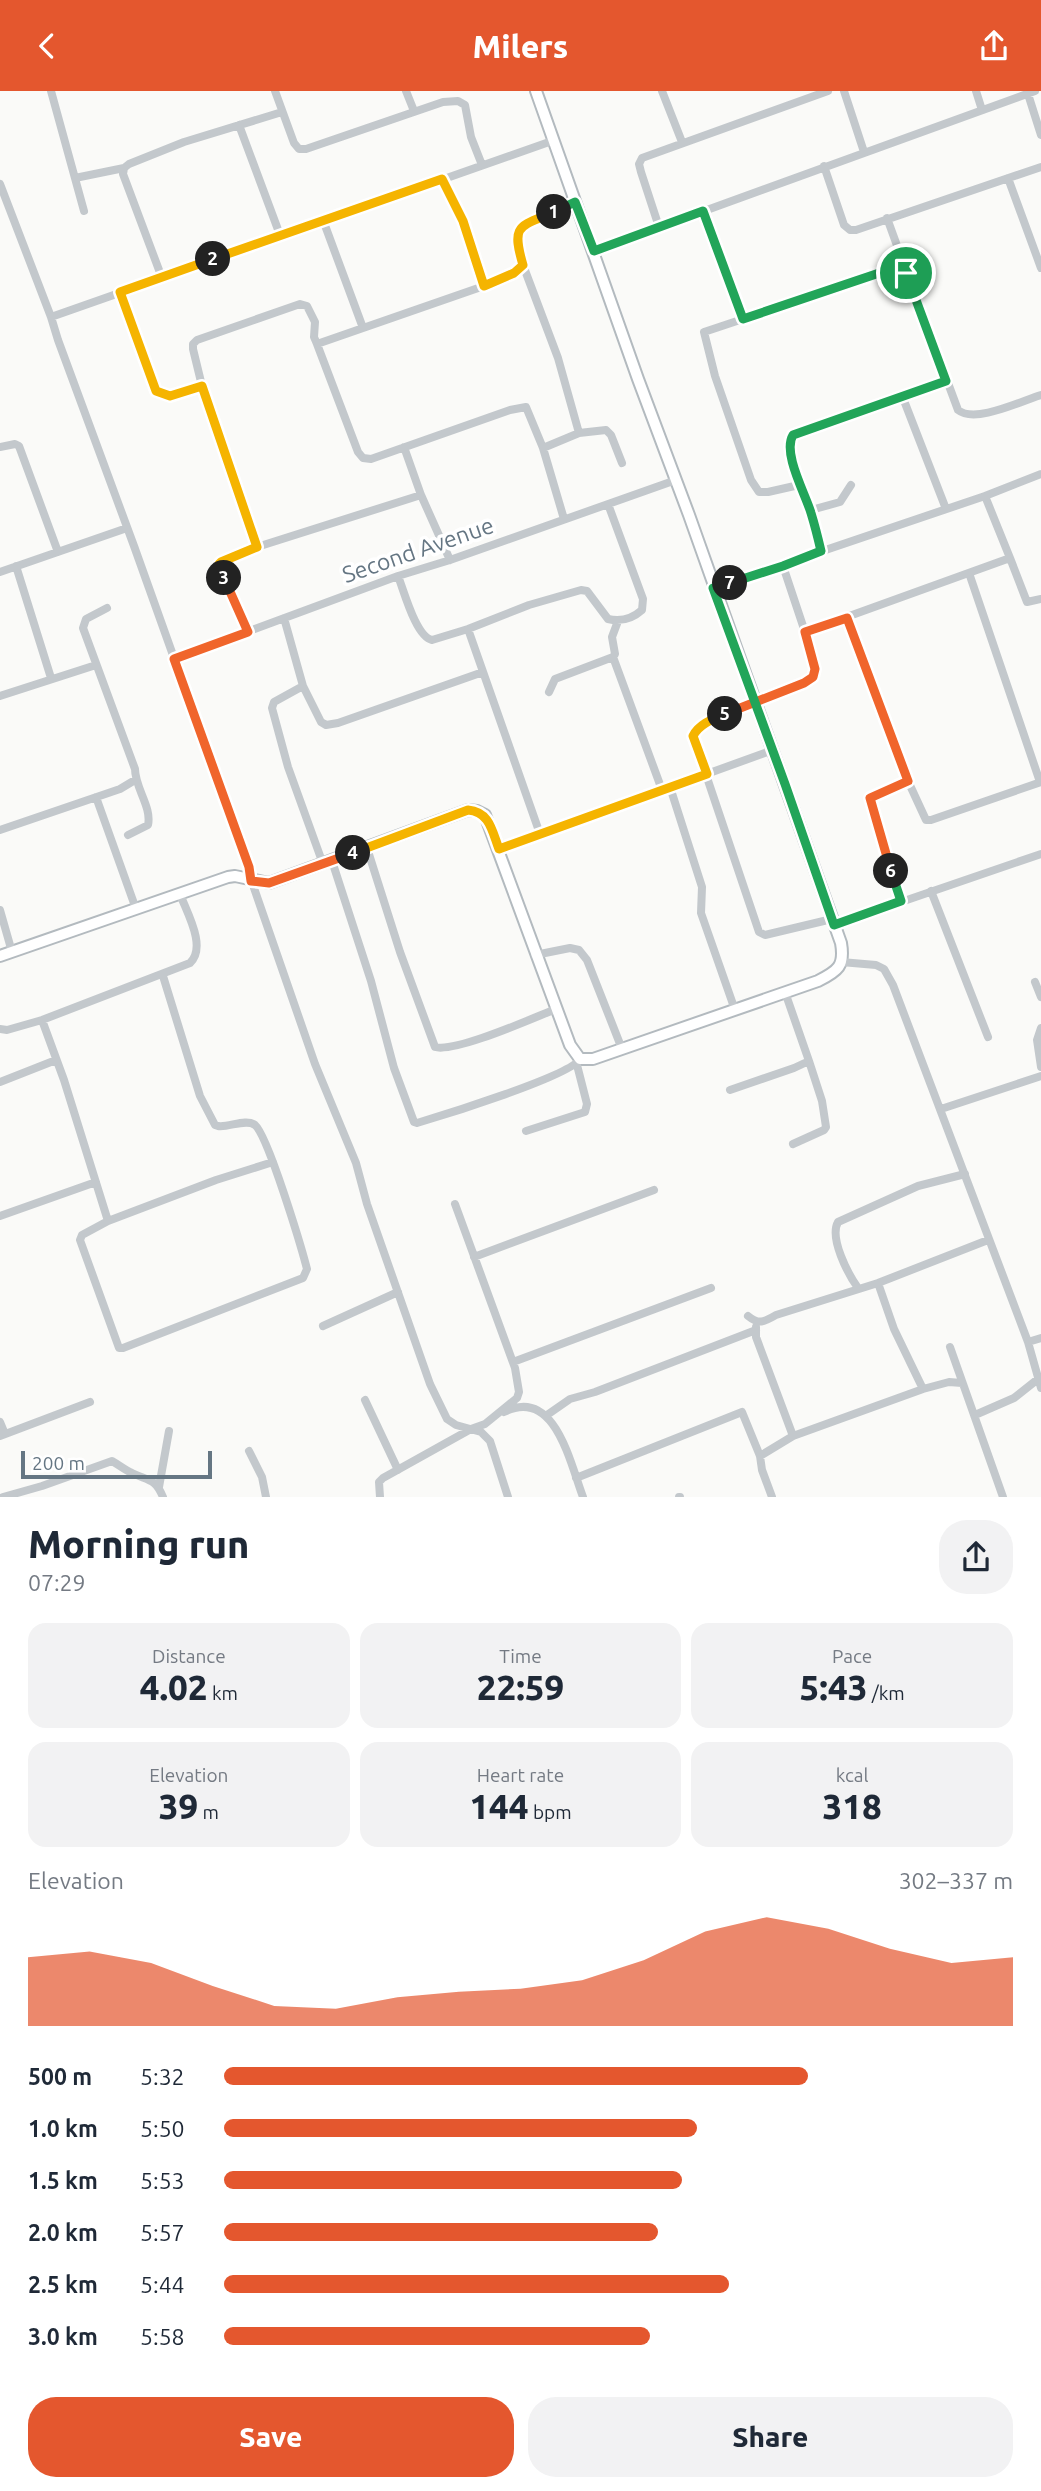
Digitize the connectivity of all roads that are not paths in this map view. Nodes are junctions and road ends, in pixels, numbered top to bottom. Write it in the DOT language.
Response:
graph roads {
  1 [pos="51,91"];
  2 [pos="275,91"];
  3 [pos="407,91"];
  4 [pos="536,91"];
  5 [pos="662,91"];
  6 [pos="828,91"];
  7 [pos="844,91"];
  8 [pos="976,91"];
  9 [pos="1031,92"];
  10 [pos="982,110"];
  11 [pos="414,111"];
  12 [pos="282,112"];
  13 [pos="239,125"];
  14 [pos="1041,135"];
  15 [pos="552,141"];
  16 [pos="682,142"];
  17 [pos="864,152"];
  18 [pos="482,165"];
  19 [pos="824,166"];
  20 [pos="1041,167"];
  21 [pos="124,168"];
  22 [pos="75,178"];
  23 [pos="1008,178"];
  24 [pos="442,179"];
  25 [pos="0,186"];
  26 [pos="575,202"];
  27 [pos="84,211"];
  28 [pos="703,211"];
  29 [pos="887,218"];
  30 [pos="323,220"];
  31 [pos="659,227"];
  32 [pos="280,235"];
  33 [pos="594,251"];
  34 [pos="523,265"];
  35 [pos="1041,268"];
  36 [pos="906,273"];
  37 [pos="162,278"];
  38 [pos="484,286"];
  39 [pos="120,292"];
  40 [pos="51,317"];
  41 [pos="743,319"];
  42 [pos="363,328"];
  43 [pos="317,344"];
  44 [pos="946,381"];
  45 [pos="202,386"];
  46 [pos="1041,395"];
  47 [pos="903,398"];
  48 [pos="579,433"];
  49 [pos="0,447"];
  50 [pos="404,447"];
  51 [pos="543,447"];
  52 [pos="622,463"];
  53 [pos="1041,474"];
  54 [pos="676,480"];
  55 [pos="799,485"];
  56 [pos="851,485"];
  57 [pos="421,495"];
  58 [pos="985,496"];
  59 [pos="608,504"];
  60 [pos="946,509"];
  61 [pos="811,510"];
  62 [pos="564,519"];
  63 [pos="127,529"];
  64 [pos="257,547"];
  65 [pos="821,551"];
  66 [pos="58,552"];
  67 [pos="1010,558"];
  68 [pos="450,560"];
  69 [pos="16,566"];
  70 [pos="783,566"];
  71 [pos="0,572"];
  72 [pos="969,573"];
  73 [pos="398,576"];
  74 [pos="713,588"];
  75 [pos="1041,599"];
  76 [pos="107,608"];
  77 [pos="284,618"];
  78 [pos="847,618"];
  79 [pos="618,621"];
  80 [pos="468,629"];
  81 [pos="248,632"];
  82 [pos="805,632"];
  83 [pos="612,657"];
  84 [pos="174,659"];
  85 [pos="96,665"];
  86 [pos="484,672"];
  87 [pos="51,678"];
  88 [pos="303,685"];
  89 [pos="549,692"];
  90 [pos="0,696"];
  91 [pos="754,701"];
  92 [pos="773,750"];
  93 [pos="707,774"];
  94 [pos="135,780"];
  95 [pos="908,781"];
  96 [pos="1041,782"];
  97 [pos="666,789"];
  98 [pos="96,797"];
  99 [pos="0,831"];
  100 [pos="540,834"];
  101 [pos="128,835"];
  102 [pos="368,848"];
  103 [pos="499,849"];
  104 [pos="1041,854"];
  105 [pos="328,862"];
  106 [pos="251,881"];
  107 [pos="931,891"];
  108 [pos="180,894"];
  109 [pos="901,901"];
  110 [pos="136,909"];
  111 [pos="0,910"];
  112 [pos="833,922"];
  113 [pos="12,952"];
  114 [pos="535,955"];
  115 [pos="0,956"];
  116 [pos="841,962"];
  117 [pos="163,976"];
  118 [pos="1035,982"];
  119 [pos="785,992"];
  120 [pos="1041,997"];
  121 [pos="556,1009"];
  122 [pos="735,1010"];
  123 [pos="42,1020"];
  124 [pos="1041,1028"];
  125 [pos="0,1029"];
  126 [pos="988,1037"];
  127 [pos="622,1049"];
  128 [pos="57,1060"];
  129 [pos="809,1061"];
  130 [pos="579,1062"];
  131 [pos="1041,1067"];
  132 [pos="1041,1076"];
  133 [pos="0,1082"];
  134 [pos="730,1090"];
  135 [pos="941,1109"];
  136 [pos="526,1131"];
  137 [pos="793,1144"];
  138 [pos="273,1162"];
  139 [pos="965,1174"];
  140 [pos="96,1182"];
  141 [pos="654,1190"];
  142 [pos="455,1205"];
  143 [pos="0,1216"];
  144 [pos="108,1221"];
  145 [pos="988,1240"];
  146 [pos="474,1257"];
  147 [pos="878,1283"];
  148 [pos="711,1288"];
  149 [pos="858,1288"];
  150 [pos="398,1292"];
  151 [pos="748,1315"];
  152 [pos="323,1326"];
  153 [pos="756,1326"];
  154 [pos="1041,1339"];
  155 [pos="1028,1342"];
  156 [pos="950,1347"];
  157 [pos="513,1362"];
  158 [pos="962,1383"];
  159 [pos="1040,1384"];
  160 [pos="923,1389"];
  161 [pos="365,1400"];
  162 [pos="89,1402"];
  163 [pos="547,1415"];
  164 [pos="975,1415"];
  165 [pos="495,1417"];
  166 [pos="0,1422"];
  167 [pos="471,1429"];
  168 [pos="169,1431"];
  169 [pos="3,1435"];
  170 [pos="793,1436"];
  171 [pos="250,1451"];
  172 [pos="761,1456"];
  173 [pos="398,1470"];
  174 [pos="576,1478"];
  175 [pos="42,1486"];
  176 [pos="159,1487"];
  177 [pos="1000,1496"];
  178 [pos="3,1497"];
  179 [pos="45,1497"];
  180 [pos="163,1497"];
  181 [pos="266,1497"];
  182 [pos="380,1497"];
  183 [pos="508,1497"];
  184 [pos="583,1497"];
  185 [pos="772,1497"];
  1 -- 22 [label="street"];
  2 -- 12 [label="street"];
  3 -- 11 [label="street"];
  4 -- 15 [label="street"];
  5 -- 16 [label="street"];
  6 -- 16 [label="street"];
  7 -- 17 [label="street"];
  8 -- 10 [label="street"];
  9 -- 10 [label="street"];
  9 -- 14 [label="street"];
  10 -- 17 [label="street"];
  11 -- 12 [label="street"];
  11 -- 18 [label="street"];
  12 -- 13 [label="street"];
  13 -- 21 [label="street"];
  13 -- 32 [label="street"];
  15 -- 18 [label="street"];
  15 -- 26 [label="street"];
  16 -- 31 [label="street"];
  17 -- 19 [label="street"];
  18 -- 24 [label="street"];
  19 -- 28 [label="street"];
  19 -- 29 [label="street"];
  20 -- 23 [label="street"];
  21 -- 22 [label="street"];
  21 -- 37 [label="street"];
  22 -- 27 [label="street"];
  23 -- 29 [label="street"];
  23 -- 35 [label="street"];
  24 -- 30 [label="street"];
  24 -- 38 [label="street"];
  25 -- 40 [label="street"];
  26 -- 33 [label="street"];
  26 -- 34 [label="street"];
  28 -- 31 [label="street"];
  28 -- 41 [label="street"];
  29 -- 36 [label="street"];
  30 -- 32 [label="street"];
  30 -- 42 [label="street"];
  31 -- 33 [label="street"];
  32 -- 37 [label="street"];
  33 -- 54 [label="street"];
  34 -- 38 [label="street"];
  34 -- 48 [label="street"];
  36 -- 41 [label="street"];
  36 -- 44 [label="street"];
  37 -- 39 [label="street"];
  38 -- 42 [label="street"];
  39 -- 40 [label="street"];
  39 -- 45 [label="street"];
  40 -- 63 [label="street"];
  41 -- 55 [label="street"];
  42 -- 43 [label="street"];
  43 -- 45 [label="street"];
  43 -- 50 [label="street"];
  44 -- 46 [label="street"];
  44 -- 47 [label="street"];
  45 -- 64 [label="street"];
  47 -- 55 [label="street"];
  47 -- 60 [label="street"];
  48 -- 51 [label="street"];
  48 -- 52 [label="street"];
  49 -- 66 [label="street"];
  50 -- 51 [label="street"];
  50 -- 57 [label="street"];
  51 -- 62 [label="street"];
  53 -- 58 [label="street"];
  54 -- 59 [label="street, Second Avenue"];
  54 -- 74 [label="street"];
  55 -- 61 [label="street"];
  56 -- 61 [label="street"];
  57 -- 64 [label="street"];
  57 -- 68 [label="street"];
  58 -- 60 [label="street"];
  58 -- 67 [label="street"];
  59 -- 62 [label="street, Second Avenue"];
  59 -- 79 [label="street"];
  60 -- 65 [label="street"];
  61 -- 65 [label="street"];
  62 -- 68 [label="street, Second Avenue"];
  63 -- 66 [label="street"];
  63 -- 84 [label="street"];
  64 -- 81 [label="street"];
  65 -- 70 [label="street"];
  66 -- 69 [label="street"];
  67 -- 72 [label="street"];
  67 -- 75 [label="street"];
  68 -- 73 [label="street, Second Avenue"];
  69 -- 71 [label="street"];
  69 -- 87 [label="street"];
  70 -- 74 [label="street"];
  70 -- 82 [label="street"];
  72 -- 78 [label="street"];
  72 -- 96 [label="street"];
  73 -- 77 [label="street, Second Avenue"];
  73 -- 80 [label="street"];
  74 -- 91 [label="street"];
  76 -- 85 [label="street"];
  77 -- 81 [label="street, Second Avenue"];
  77 -- 88 [label="street"];
  78 -- 82 [label="street"];
  78 -- 95 [label="street"];
  79 -- 80 [label="street"];
  79 -- 83 [label="street"];
  80 -- 86 [label="street"];
  81 -- 84 [label="street, Second Avenue"];
  82 -- 91 [label="street"];
  83 -- 89 [label="street"];
  83 -- 97 [label="street"];
  84 -- 106 [label="street"];
  85 -- 87 [label="street"];
  85 -- 94 [label="street"];
  86 -- 88 [label="street"];
  86 -- 100 [label="street"];
  87 -- 90 [label="street"];
  88 -- 105 [label="street"];
  91 -- 92 [label="street"];
  91 -- 93 [label="street"];
  92 -- 93 [label="street"];
  92 -- 112 [label="street"];
  93 -- 97 [label="street"];
  93 -- 112 [label="street"];
  94 -- 98 [label="street"];
  94 -- 101 [label="street"];
  95 -- 96 [label="street"];
  95 -- 109 [label="street"];
  97 -- 100 [label="street"];
  97 -- 122 [label="street"];
  98 -- 99 [label="street"];
  98 -- 110 [label="street"];
  100 -- 103 [label="street"];
  102 -- 103 [label="street"];
  102 -- 105 [label="street"];
  102 -- 121 [label="street"];
  103 -- 114 [label="street"];
  104 -- 107 [label="street"];
  105 -- 106 [label="street"];
  105 -- 130 [label="street"];
  106 -- 108 [label="street"];
  106 -- 150 [label="street"];
  107 -- 109 [label="street"];
  107 -- 126 [label="street"];
  108 -- 110 [label="street"];
  108 -- 117 [label="street"];
  109 -- 112 [label="street"];
  110 -- 113 [label="street"];
  111 -- 113 [label="street"];
  112 -- 116 [label="street"];
  113 -- 115 [label="street"];
  114 -- 121 [label="street"];
  114 -- 127 [label="street"];
  116 -- 119 [label="street"];
  116 -- 135 [label="street"];
  117 -- 123 [label="street"];
  117 -- 138 [label="street"];
  118 -- 120 [label="street"];
  119 -- 122 [label="street"];
  119 -- 129 [label="street"];
  121 -- 130 [label="street"];
  122 -- 127 [label="street"];
  123 -- 125 [label="street"];
  123 -- 128 [label="street"];
  124 -- 131 [label="street"];
  127 -- 130 [label="street"];
  128 -- 133 [label="street"];
  128 -- 140 [label="street"];
  129 -- 134 [label="street"];
  129 -- 137 [label="street"];
  130 -- 136 [label="street"];
  132 -- 135 [label="street"];
  135 -- 139 [label="street"];
  138 -- 144 [label="street"];
  138 -- 144 [label="street"];
  139 -- 145 [label="street"];
  139 -- 149 [label="street"];
  140 -- 143 [label="street"];
  140 -- 144 [label="street"];
  141 -- 146 [label="street"];
  142 -- 146 [label="street"];
  145 -- 147 [label="street"];
  145 -- 155 [label="street"];
  146 -- 157 [label="street"];
  147 -- 149 [label="street"];
  147 -- 160 [label="street"];
  148 -- 157 [label="street"];
  149 -- 153 [label="street"];
  150 -- 152 [label="street"];
  150 -- 167 [label="street"];
  151 -- 153 [label="street"];
  153 -- 163 [label="street"];
  153 -- 170 [label="street"];
  154 -- 155 [label="street"];
  155 -- 159 [label="street"];
  156 -- 158 [label="street"];
  157 -- 165 [label="street"];
  158 -- 160 [label="street"];
  158 -- 164 [label="street"];
  159 -- 164 [label="street"];
  160 -- 170 [label="street"];
  161 -- 173 [label="street"];
  162 -- 169 [label="street"];
  163 -- 165 [label="street"];
  163 -- 174 [label="street"];
  164 -- 177 [label="street"];
  165 -- 167 [label="street"];
  166 -- 169 [label="street"];
  167 -- 173 [label="street"];
  167 -- 183 [label="street"];
  168 -- 176 [label="street"];
  170 -- 172 [label="street"];
  171 -- 181 [label="street"];
  172 -- 174 [label="street"];
  172 -- 185 [label="street"];
  173 -- 182 [label="street"];
  174 -- 184 [label="street"];
  175 -- 176 [label="street"];
  175 -- 178 [label="street"];
  175 -- 179 [label="street"];
  176 -- 180 [label="street"];
}
